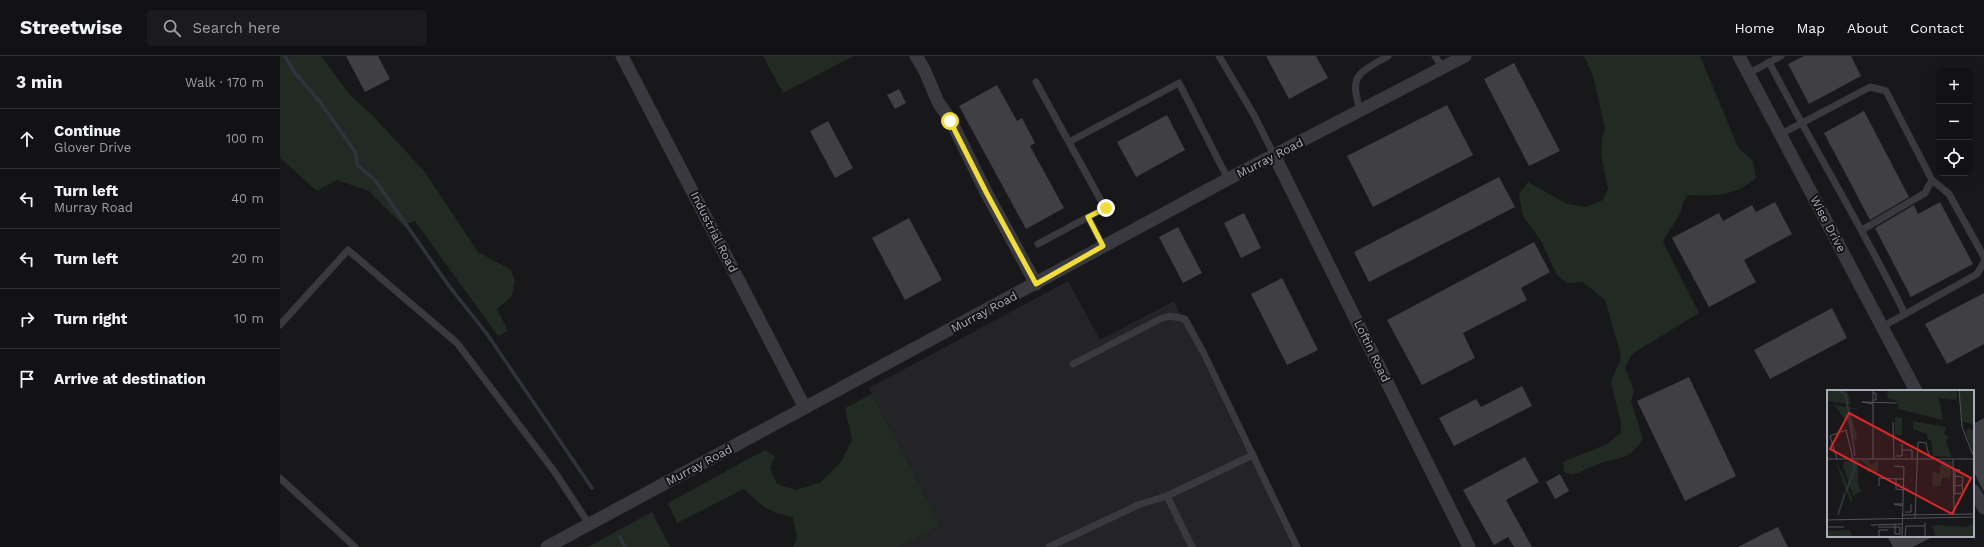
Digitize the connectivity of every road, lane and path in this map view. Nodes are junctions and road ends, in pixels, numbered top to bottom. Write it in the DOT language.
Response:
graph roads {
  1 [pos="622,56"];
  2 [pos="916,56"];
  3 [pos="1219,56"];
  4 [pos="1388,56"];
  5 [pos="1435,56"];
  6 [pos="1466,56"];
  7 [pos="1739,56"];
  8 [pos="1781,56"];
  9 [pos="1769,62"];
  10 [pos="1443,68"];
  11 [pos="1749,73"];
  12 [pos="1036,82"];
  13 [pos="1360,110"];
  14 [pos="1801,124"];
  15 [pos="1781,134"];
  16 [pos="1069,142"];
  17 [pos="1274,155"];
  18 [pos="1228,179"];
  19 [pos="1932,180"];
  20 [pos="1088,217"];
  21 [pos="1862,230"];
  22 [pos="1038,244"];
  23 [pos="1103,246"];
  24 [pos="1984,257"];
  25 [pos="1984,262"];
  26 [pos="1036,284"];
  27 [pos="1905,314"];
  28 [pos="280,325"];
  29 [pos="1882,327"];
  30 [pos="1073,364"];
  31 [pos="1915,390"];
  32 [pos="805,408"];
  33 [pos="1253,455"];
  34 [pos="280,478"];
  35 [pos="1974,492"];
  36 [pos="1167,496"];
  37 [pos="1984,508"];
  38 [pos="589,524"];
  39 [pos="355,547"];
  40 [pos="547,547"];
  41 [pos="1049,547"];
  42 [pos="1192,547"];
  43 [pos="1297,547"];
  44 [pos="1468,547"];
  1 -- 32 [label="street, Industrial Road"];
  2 -- 26 [label="street"];
  3 -- 17 [label="lane"];
  4 -- 13 [label="lane"];
  5 -- 10 [label="lane"];
  6 -- 10 [label="street, Murray Road"];
  7 -- 11 [label="street, Wise Drive"];
  8 -- 9 [label="lane"];
  9 -- 11 [label="lane"];
  9 -- 14 [label="lane"];
  10 -- 13 [label="street, Murray Road"];
  11 -- 15 [label="street, Wise Drive"];
  12 -- 16 [label="lane"];
  13 -- 17 [label="street, Murray Road"];
  14 -- 15 [label="lane"];
  14 -- 19 [label="lane"];
  14 -- 21 [label="lane"];
  15 -- 29 [label="street, Wise Drive"];
  16 -- 18 [label="lane"];
  16 -- 20 [label="lane"];
  17 -- 18 [label="street, Murray Road"];
  17 -- 44 [label="street, Loftin Road"];
  18 -- 23 [label="street, Murray Road"];
  19 -- 21 [label="lane"];
  19 -- 24 [label="lane"];
  20 -- 22 [label="lane"];
  20 -- 23 [label="lane"];
  21 -- 27 [label="lane"];
  23 -- 26 [label="street, Murray Road"];
  25 -- 27 [label="lane"];
  26 -- 32 [label="street, Murray Road"];
  27 -- 29 [label="lane"];
  28 -- 38 [label="lane"];
  29 -- 31 [label="street, Wise Drive"];
  30 -- 33 [label="lane"];
  32 -- 38 [label="street, Murray Road"];
  33 -- 36 [label="lane"];
  33 -- 43 [label="lane"];
  34 -- 39 [label="lane"];
  35 -- 37 [label="street"];
  36 -- 41 [label="lane"];
  36 -- 42 [label="lane"];
  38 -- 40 [label="street, Murray Road"];
}
